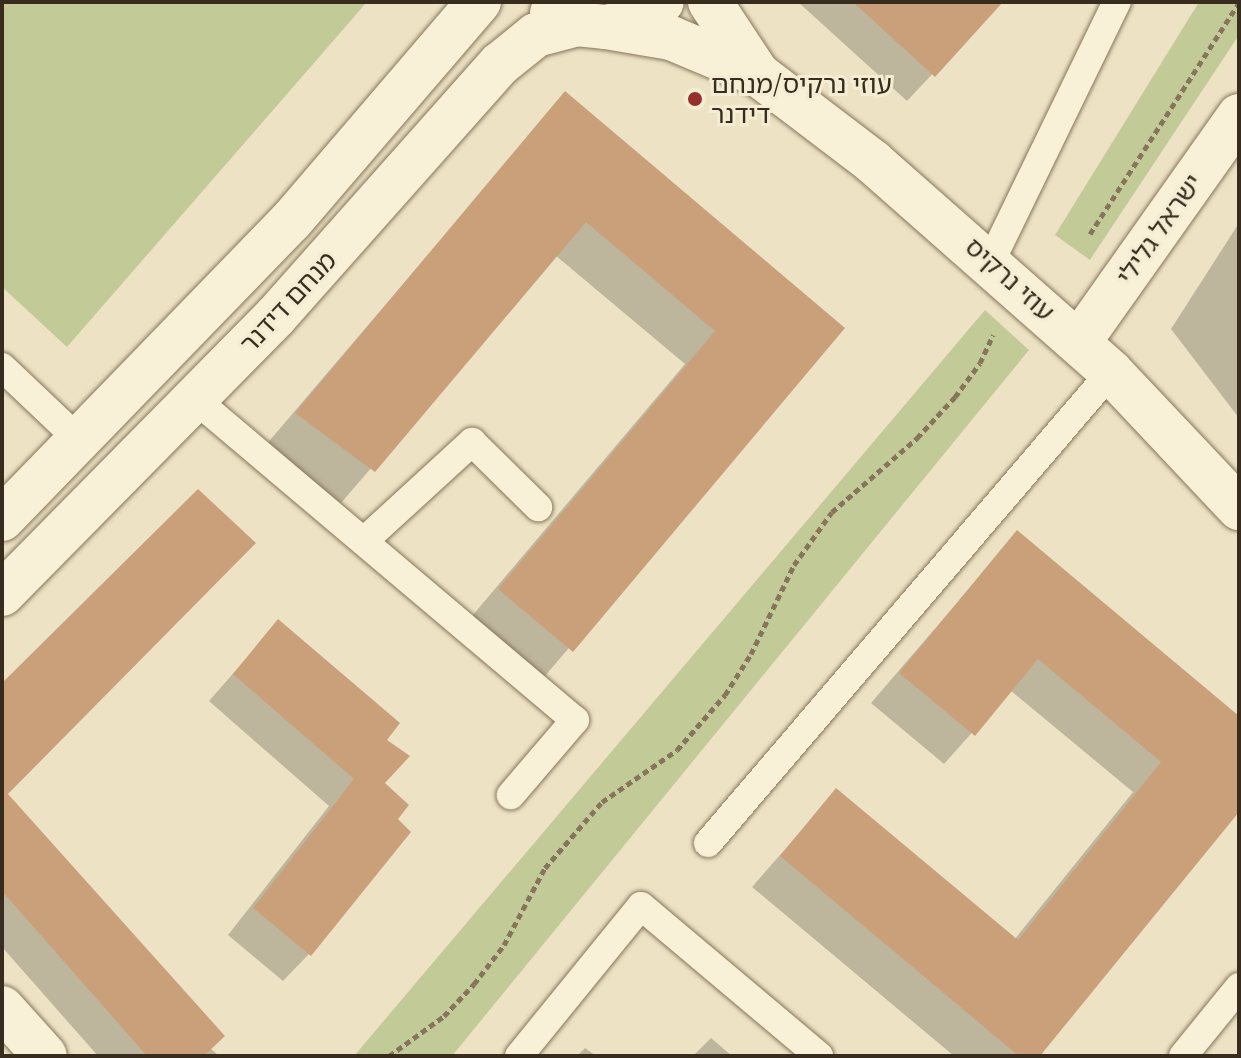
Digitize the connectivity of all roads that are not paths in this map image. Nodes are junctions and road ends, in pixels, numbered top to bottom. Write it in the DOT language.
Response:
graph roads {
  1 [pos="440,2"];
  2 [pos="479,2"];
  3 [pos="537,2"];
  4 [pos="662,2"];
  5 [pos="710,2"];
  6 [pos="1117,2"];
  7 [pos="592,25"];
  8 [pos="759,75"];
  9 [pos="398,101"];
  10 [pos="1239,116"];
  11 [pos="1004,272"];
  12 [pos="1079,342"];
  13 [pos="2,367"];
  14 [pos="1111,372"];
  15 [pos="196,400"];
  16 [pos="80,441"];
  17 [pos="538,507"];
  18 [pos="1239,508"];
  19 [pos="2,519"];
  20 [pos="364,541"];
  21 [pos="2,594"];
  22 [pos="511,795"];
  23 [pos="708,843"];
  24 [pos="1239,987"];
  25 [pos="2,1008"];
  26 [pos="45,1056"];
  27 [pos="519,1056"];
  28 [pos="819,1056"];
  29 [pos="1183,1056"];
  1 -- 9 [label="street"];
  2 -- 9 [label="street, מנחם דידנר"];
  3 -- 7 [label="street"];
  4 -- 7 [label="street, מנחם דידנר"];
  5 -- 8 [label="street, עוזי נרקיס"];
  6 -- 11 [label="lane"];
  7 -- 8 [label="street, עוזי נרקיס"];
  7 -- 15 [label="street, מנחם דידנר"];
  8 -- 11 [label="street, עוזי נרקיס"];
  9 -- 16 [label="street, מנחם דידנר"];
  10 -- 12 [label="street, ישראל גלילי"];
  11 -- 12 [label="street, עוזי נרקיס"];
  12 -- 14 [label="street, עוזי נרקיס"];
  13 -- 16 [label="lane"];
  14 -- 18 [label="street, עוזי נרקיס"];
  14 -- 23 [label="lane"];
  15 -- 20 [label="lane"];
  15 -- 21 [label="street, מנחם דידנר"];
  16 -- 19 [label="street, מנחם דידנר"];
  17 -- 20 [label="lane"];
  20 -- 22 [label="lane"];
  24 -- 29 [label="lane"];
  25 -- 26 [label="street"];
  27 -- 28 [label="lane"];
}
